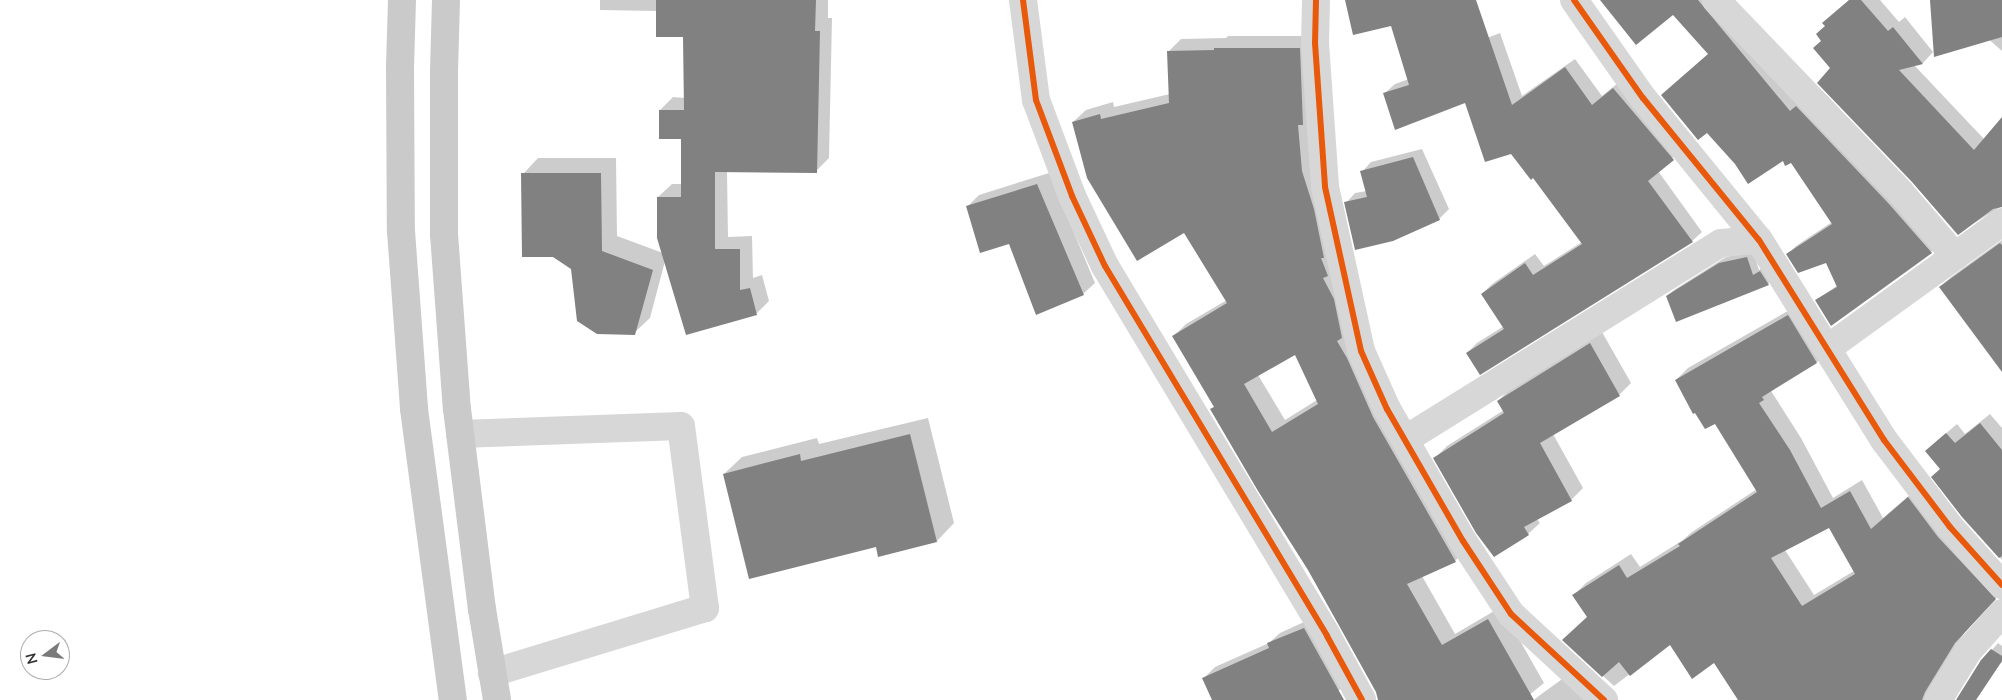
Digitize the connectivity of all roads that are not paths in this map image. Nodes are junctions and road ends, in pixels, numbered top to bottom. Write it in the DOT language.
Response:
graph roads {
  1 [pos="402,0"];
  2 [pos="446,0"];
  3 [pos="1023,0"];
  4 [pos="1316,0"];
  5 [pos="1574,0"];
  6 [pos="1716,0"];
  7 [pos="2002,222"];
  8 [pos="1759,240"];
  9 [pos="1955,256"];
  10 [pos="1828,348"];
  11 [pos="460,434"];
  12 [pos="1406,439"];
  13 [pos="2002,585"];
  14 [pos="2002,613"];
  15 [pos="492,673"];
  16 [pos="453,700"];
  17 [pos="497,700"];
  18 [pos="1362,700"];
  19 [pos="1604,700"];
  20 [pos="1938,700"];
  1 -- 16 [label="main road"];
  2 -- 11 [label="main road"];
  3 -- 18 [label="street"];
  4 -- 12 [label="street"];
  5 -- 8 [label="street"];
  6 -- 9 [label="street"];
  7 -- 9 [label="street"];
  8 -- 10 [label="street"];
  8 -- 12 [label="street"];
  9 -- 10 [label="street"];
  10 -- 13 [label="street"];
  11 -- 15 [label="main road"];
  11 -- 15 [label="street"];
  12 -- 19 [label="street"];
  14 -- 20 [label="street"];
  15 -- 17 [label="main road"];
}
